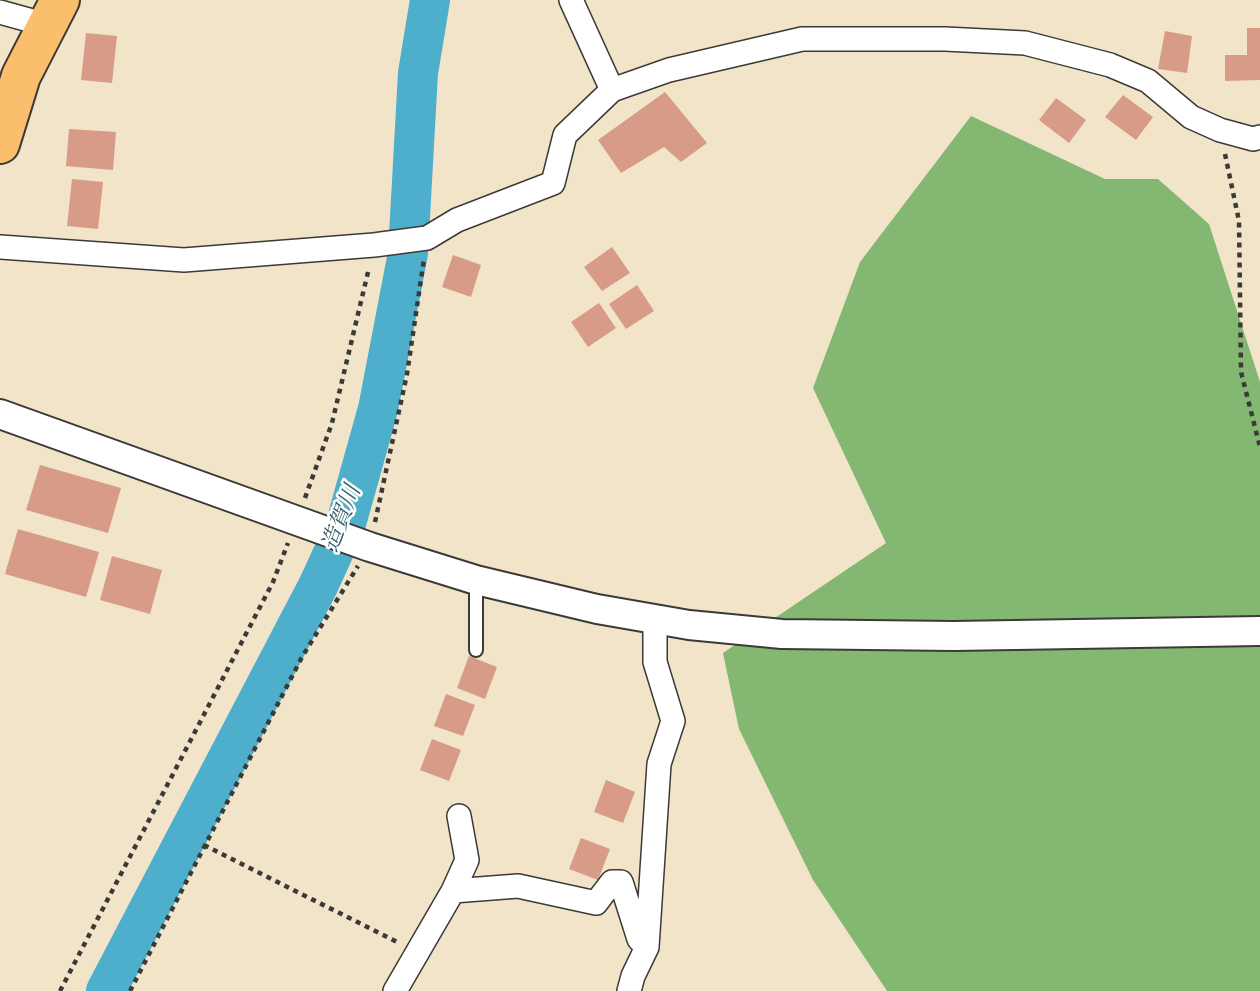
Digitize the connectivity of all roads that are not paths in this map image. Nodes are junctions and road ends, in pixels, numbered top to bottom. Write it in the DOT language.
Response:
graph roads {
  1 [pos="571,0"];
  2 [pos="0,12"];
  3 [pos="53,12"];
  4 [pos="611,90"];
  5 [pos="1260,137"];
  6 [pos="0,144"];
  7 [pos="0,247"];
  8 [pos="0,414"];
  9 [pos="476,580"];
  10 [pos="655,618"];
  11 [pos="1260,631"];
  12 [pos="476,650"];
  13 [pos="459,816"];
  14 [pos="453,891"];
  15 [pos="647,947"];
  16 [pos="395,991"];
  17 [pos="629,991"];
  1 -- 4 [label="street"];
  2 -- 3 [label="street"];
  3 -- 6 [label="highway"];
  4 -- 5 [label="street"];
  4 -- 7 [label="street"];
  8 -- 9 [label="street"];
  9 -- 10 [label="street"];
  9 -- 12 [label="lane"];
  10 -- 11 [label="street"];
  10 -- 15 [label="street"];
  13 -- 14 [label="street"];
  14 -- 15 [label="street"];
  14 -- 16 [label="street"];
  15 -- 17 [label="street"];
}
